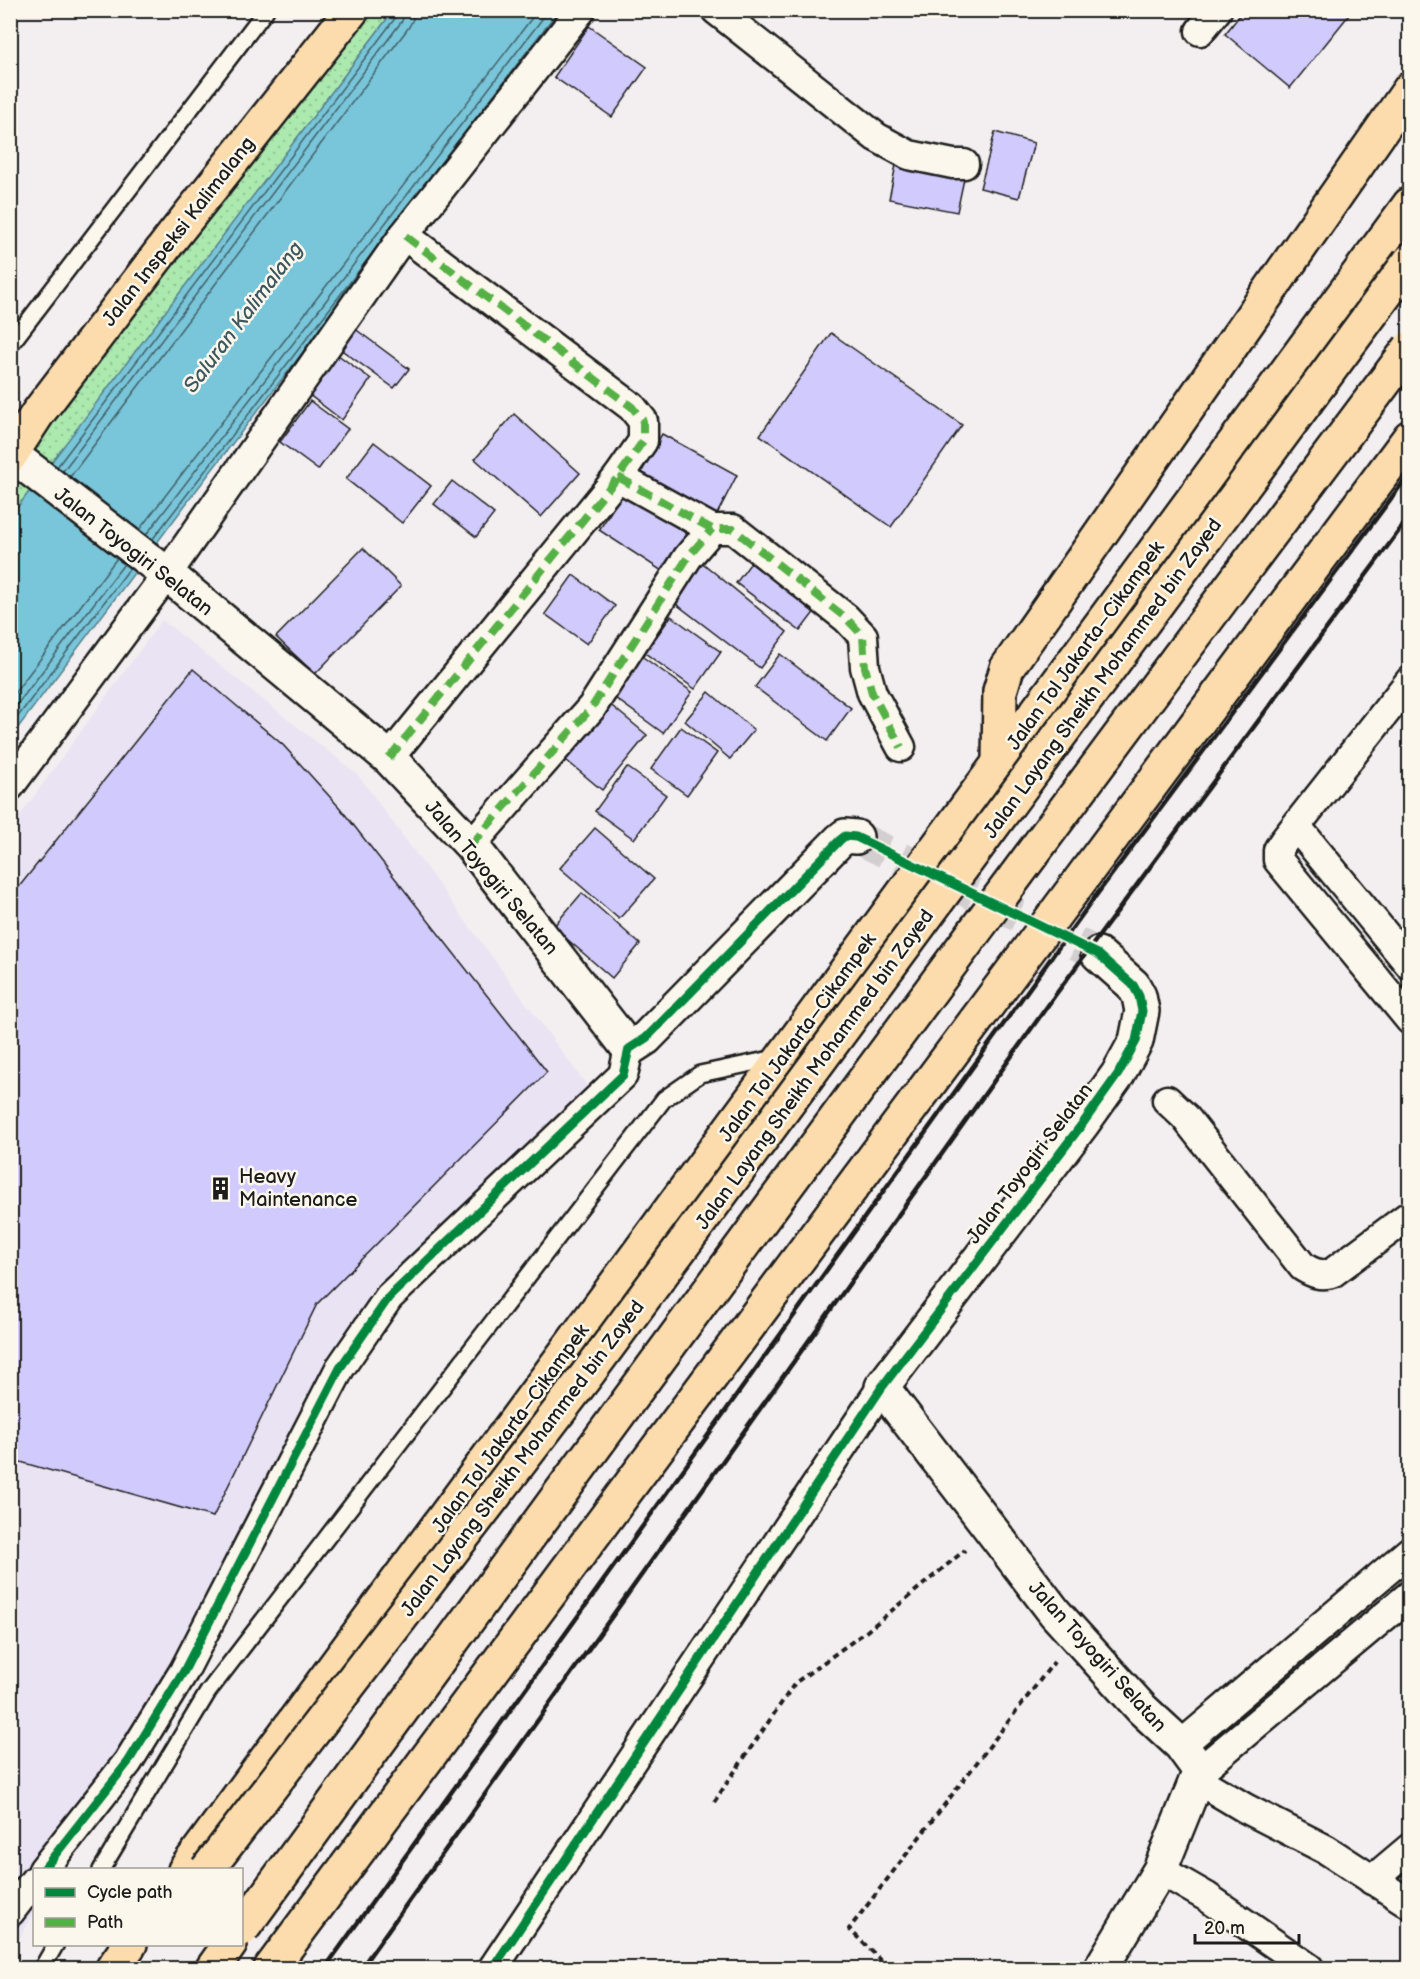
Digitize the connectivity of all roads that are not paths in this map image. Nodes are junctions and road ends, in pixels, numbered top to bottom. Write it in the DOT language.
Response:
graph roads {
  1 [pos="266,10"];
  2 [pos="352,10"];
  3 [pos="581,10"];
  4 [pos="716,10"];
  5 [pos="1410,89"];
  6 [pos="964,164"];
  7 [pos="1410,204"];
  8 [pos="404,235"];
  9 [pos="1410,261"];
  10 [pos="10,345"];
  11 [pos="1410,348"];
  12 [pos="1410,437"];
  13 [pos="17,464"];
  14 [pos="618,477"];
  15 [pos="712,529"];
  16 [pos="167,574"];
  17 [pos="1410,681"];
  18 [pos="901,747"];
  19 [pos="389,758"];
  20 [pos="999,762"];
  21 [pos="10,786"];
  22 [pos="1296,826"];
  23 [pos="856,837"];
  24 [pos="471,845"];
  25 [pos="1098,954"];
  26 [pos="1410,965"];
  27 [pos="1410,1020"];
  28 [pos="629,1049"];
  29 [pos="782,1057"];
  30 [pos="1167,1100"];
  31 [pos="1410,1215"];
  32 [pos="882,1387"];
  33 [pos="1410,1551"];
  34 [pos="1410,1595"];
  35 [pos="1193,1765"];
  36 [pos="1410,1848"];
  37 [pos="45,1868"];
  38 [pos="102,1868"];
  39 [pos="186,1868"];
  40 [pos="208,1868"];
  41 [pos="1160,1870"];
  42 [pos="1372,1880"];
  43 [pos="33,1882"];
  44 [pos="1410,1904"];
  45 [pos="10,1912"];
  46 [pos="243,1928"];
  47 [pos="55,1946"];
  48 [pos="129,1946"];
  49 [pos="150,1946"];
  50 [pos="229,1946"];
  51 [pos="42,1968"];
  52 [pos="113,1968"];
  53 [pos="134,1968"];
  54 [pos="213,1968"];
  55 [pos="271,1968"];
  56 [pos="494,1968"];
  57 [pos="1101,1968"];
  58 [pos="1309,1968"];
  1 -- 10 [label="lane"];
  2 -- 13 [label="main road, Jalan Inspeksi Kalimalang"];
  3 -- 8 [label="street"];
  4 -- 6 [label="street"];
  5 -- 20 [label="main road"];
  7 -- 20 [label="main road, Jalan Tol Jakarta–Cikampek"];
  8 -- 14 [label="street"];
  8 -- 16 [label="street"];
  9 -- 40 [label="main road, Jalan Layang Sheikh Mohammed bin Zayed, bridge"];
  11 -- 46 [label="main road, bridge"];
  12 -- 55 [label="main road"];
  13 -- 16 [label="street, Jalan Toyogiri Selatan"];
  14 -- 15 [label="street"];
  14 -- 19 [label="street"];
  15 -- 18 [label="street"];
  15 -- 24 [label="street"];
  16 -- 19 [label="street, Jalan Toyogiri Selatan"];
  16 -- 21 [label="street"];
  17 -- 22 [label="street"];
  19 -- 24 [label="street, Jalan Toyogiri Selatan"];
  20 -- 29 [label="main road, Jalan Tol Jakarta–Cikampek"];
  22 -- 26 [label="street"];
  22 -- 27 [label="street"];
  23 -- 28 [label="street"];
  24 -- 28 [label="street, Jalan Toyogiri Selatan"];
  25 -- 32 [label="street, Jalan Toyogiri Selatan"];
  28 -- 37 [label="street"];
  29 -- 38 [label="lane"];
  29 -- 39 [label="main road, Jalan Tol Jakarta–Cikampek"];
  30 -- 31 [label="street"];
  32 -- 35 [label="street, Jalan Toyogiri Selatan"];
  32 -- 56 [label="street"];
  33 -- 35 [label="street"];
  34 -- 35 [label="street"];
  35 -- 41 [label="street"];
  35 -- 42 [label="street"];
  36 -- 42 [label="street"];
  41 -- 57 [label="street"];
  41 -- 58 [label="street"];
  42 -- 44 [label="street"];
  43 -- 45 [label="street"];
  47 -- 51 [label="lane"];
  48 -- 52 [label="main road"];
  49 -- 53 [label="main road"];
  50 -- 54 [label="main road"];
}
